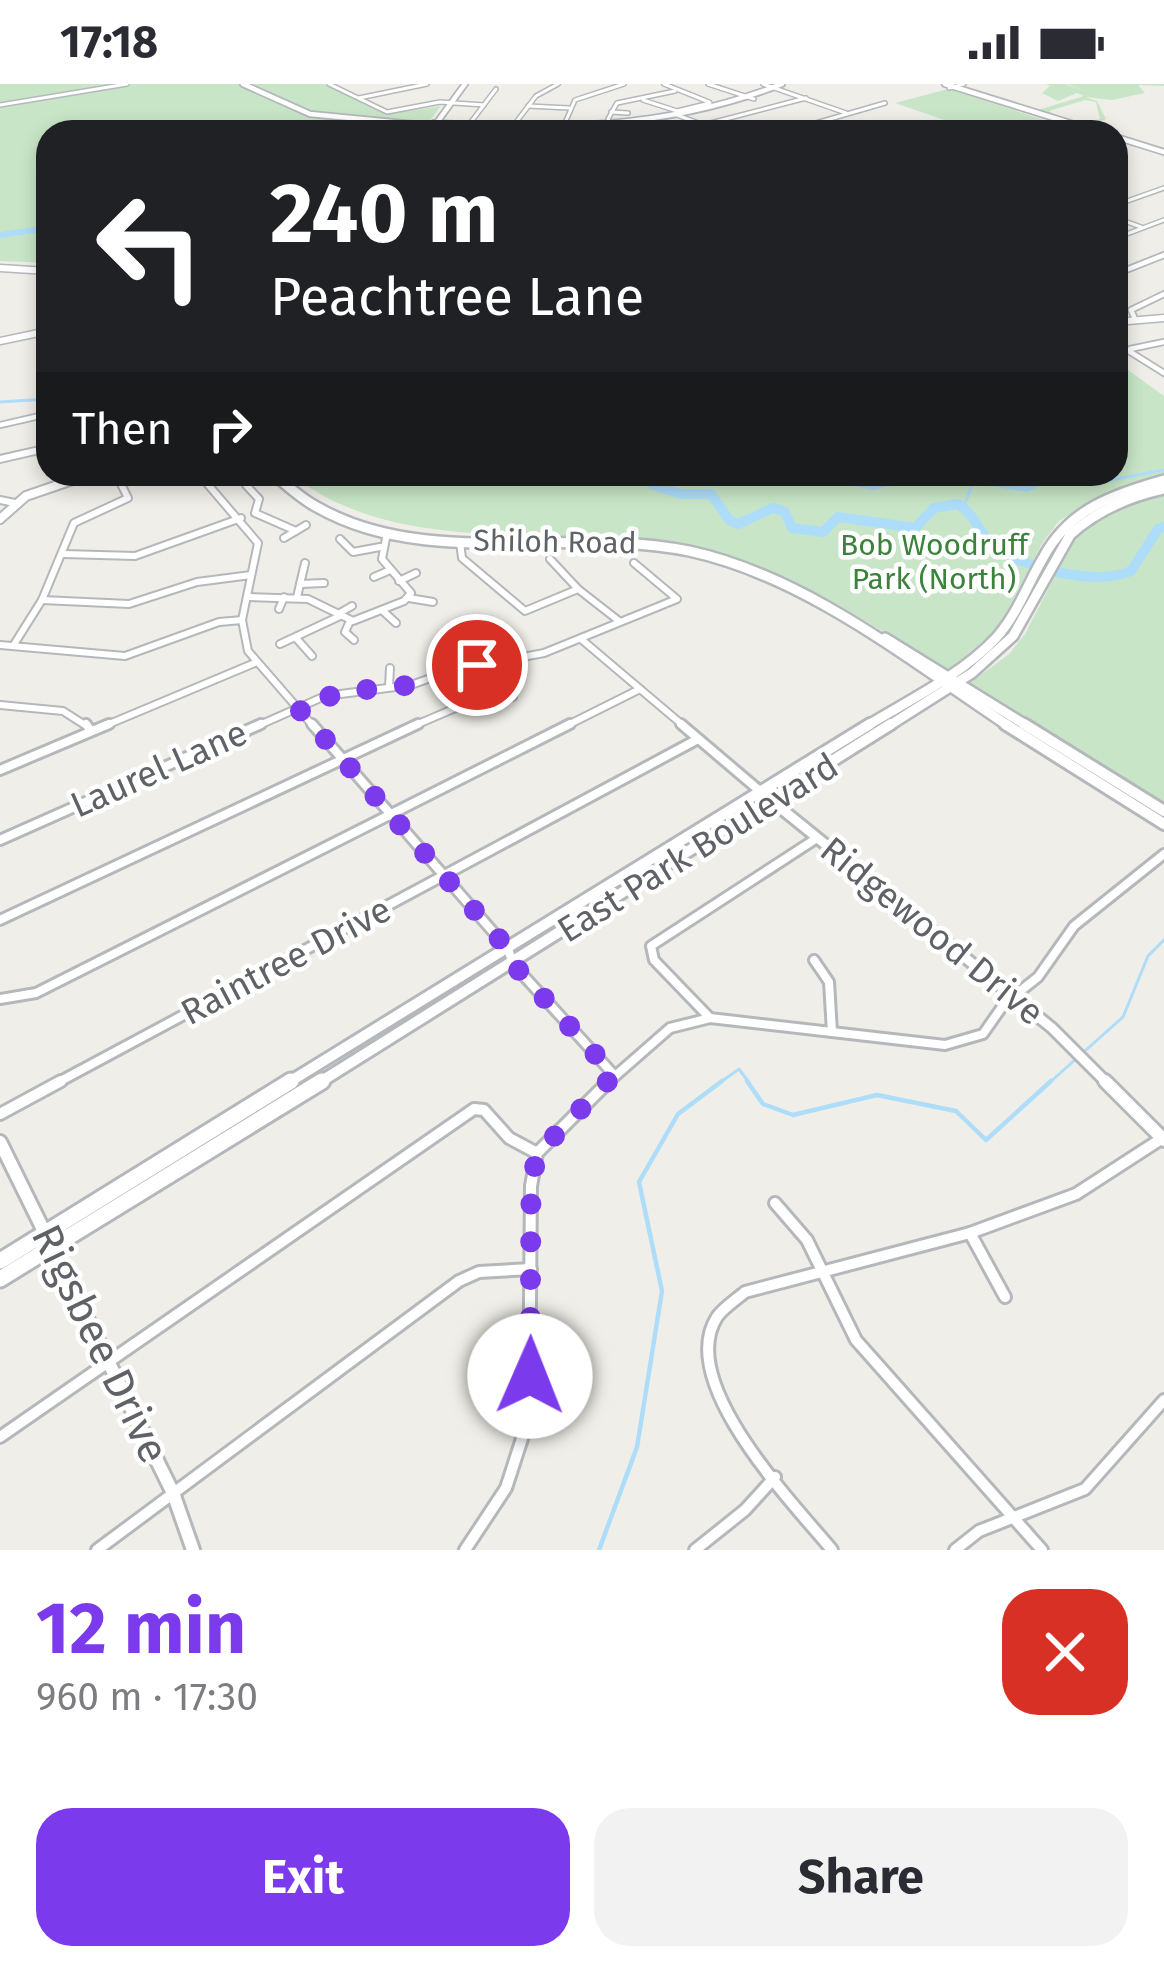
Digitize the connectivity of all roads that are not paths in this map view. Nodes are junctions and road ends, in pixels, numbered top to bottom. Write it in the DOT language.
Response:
graph roads {
  1 [pos="127,84"];
  2 [pos="243,84"];
  3 [pos="345,84"];
  4 [pos="427,84"];
  5 [pos="469,84"];
  6 [pos="558,84"];
  7 [pos="623,84"];
  8 [pos="664,84"];
  9 [pos="708,84"];
  10 [pos="763,84"];
  11 [pos="793,84"];
  12 [pos="935,84"];
  13 [pos="964,84"];
  14 [pos="331,85"];
  15 [pos="779,86"];
  16 [pos="950,86"];
  17 [pos="496,89"];
  18 [pos="675,91"];
  19 [pos="386,93"];
  20 [pos="635,97"];
  21 [pos="393,98"];
  22 [pos="751,98"];
  23 [pos="806,98"];
  24 [pos="358,99"];
  25 [pos="454,102"];
  26 [pos="484,104"];
  27 [pos="885,104"];
  28 [pos="0,105"];
  29 [pos="528,106"];
  30 [pos="570,108"];
  31 [pos="611,112"];
  32 [pos="628,113"];
  33 [pos="679,115"];
  34 [pos="849,115"];
  35 [pos="353,120"];
  36 [pos="441,120"];
  37 [pos="472,120"];
  38 [pos="518,120"];
  39 [pos="566,120"];
  40 [pos="608,120"];
  41 [pos="658,120"];
  42 [pos="690,120"];
  43 [pos="721,120"];
  44 [pos="830,120"];
  45 [pos="1053,120"];
  46 [pos="1060,120"];
  47 [pos="1128,143"];
  48 [pos="1164,154"];
  49 [pos="1164,188"];
  50 [pos="1128,201"];
  51 [pos="1164,220"];
  52 [pos="1128,223"];
  53 [pos="1142,228"];
  54 [pos="1128,233"];
  55 [pos="1164,255"];
  56 [pos="0,265"];
  57 [pos="36,268"];
  58 [pos="1128,269"];
  59 [pos="1164,295"];
  60 [pos="1164,318"];
  61 [pos="1135,319"];
  62 [pos="1128,320"];
  63 [pos="36,331"];
  64 [pos="0,338"];
  65 [pos="1164,342"];
  66 [pos="1129,350"];
  67 [pos="1164,372"];
  68 [pos="36,417"];
  69 [pos="0,425"];
  70 [pos="36,451"];
  71 [pos="0,459"];
  72 [pos="1164,484"];
  73 [pos="49,486"];
  74 [pos="124,486"];
  75 [pos="210,486"];
  76 [pos="248,486"];
  77 [pos="288,486"];
  78 [pos="0,500"];
  79 [pos="15,502"];
  80 [pos="256,512"];
  81 [pos="241,518"];
  82 [pos="0,519"];
  83 [pos="306,525"];
  84 [pos="296,531"];
  85 [pos="387,533"];
  86 [pos="284,538"];
  87 [pos="340,539"];
  88 [pos="461,541"];
  89 [pos="379,550"];
  90 [pos="64,554"];
  91 [pos="390,554"];
  92 [pos="550,559"];
  93 [pos="305,563"];
  94 [pos="634,563"];
  95 [pos="388,571"];
  96 [pos="416,573"];
  97 [pos="251,575"];
  98 [pos="374,577"];
  99 [pos="399,581"];
  100 [pos="324,583"];
  101 [pos="300,584"];
  102 [pos="578,589"];
  103 [pos="398,593"];
  104 [pos="409,593"];
  105 [pos="249,597"];
  106 [pos="284,597"];
  107 [pos="297,597"];
  108 [pos="42,600"];
  109 [pos="433,602"];
  110 [pos="352,606"];
  111 [pos="279,609"];
  112 [pos="383,611"];
  113 [pos="339,615"];
  114 [pos="242,620"];
  115 [pos="350,621"];
  116 [pos="619,621"];
  117 [pos="396,623"];
  118 [pos="296,638"];
  119 [pos="460,638"];
  120 [pos="580,639"];
  121 [pos="354,640"];
  122 [pos="280,644"];
  123 [pos="0,645"];
  124 [pos="12,647"];
  125 [pos="312,656"];
  126 [pos="256,662"];
  127 [pos="477,665"];
  128 [pos="390,668"];
  129 [pos="949,682"];
  130 [pos="389,687"];
  131 [pos="640,689"];
  132 [pos="513,697"];
  133 [pos="0,705"];
  134 [pos="298,708"];
  135 [pos="91,732"];
  136 [pos="698,739"];
  137 [pos="340,758"];
  138 [pos="0,770"];
  139 [pos="768,797"];
  140 [pos="1164,811"];
  141 [pos="391,816"];
  142 [pos="1164,824"];
  143 [pos="817,838"];
  144 [pos="0,840"];
  145 [pos="1164,854"];
  146 [pos="445,877"];
  147 [pos="0,920"];
  148 [pos="508,949"];
  149 [pos="814,960"];
  150 [pos="513,964"];
  151 [pos="1012,997"];
  152 [pos="0,999"];
  153 [pos="710,1018"];
  154 [pos="832,1032"];
  155 [pos="614,1075"];
  156 [pos="0,1114"];
  157 [pos="1163,1138"];
  158 [pos="0,1142"];
  159 [pos="537,1154"];
  160 [pos="775,1203"];
  161 [pos="970,1233"];
  162 [pos="50,1239"];
  163 [pos="0,1261"];
  164 [pos="531,1269"];
  165 [pos="821,1270"];
  166 [pos="0,1279"];
  167 [pos="1005,1297"];
  168 [pos="110,1362"];
  169 [pos="1164,1400"];
  170 [pos="0,1437"];
  171 [pos="776,1477"];
  172 [pos="173,1493"];
  173 [pos="1015,1519"];
  174 [pos="97,1550"];
  175 [pos="193,1550"];
  176 [pos="464,1550"];
  177 [pos="695,1550"];
  178 [pos="832,1550"];
  179 [pos="955,1550"];
  180 [pos="1042,1550"];
  1 -- 28 [label="street"];
  2 -- 35 [label="street"];
  3 -- 14 [label="street"];
  4 -- 19 [label="street"];
  5 -- 25 [label="main road"];
  6 -- 29 [label="street"];
  7 -- 30 [label="street"];
  8 -- 18 [label="street"];
  9 -- 22 [label="street"];
  10 -- 15 [label="street"];
  11 -- 15 [label="main road"];
  12 -- 16 [label="main road"];
  13 -- 16 [label="street"];
  14 -- 24 [label="street"];
  15 -- 22 [label="main road"];
  15 -- 23 [label="street"];
  16 -- 45 [label="main road"];
  16 -- 46 [label="main road"];
  17 -- 26 [label="street"];
  18 -- 20 [label="street"];
  18 -- 33 [label="street"];
  19 -- 21 [label="street"];
  19 -- 24 [label="street"];
  20 -- 31 [label="street"];
  20 -- 33 [label="street"];
  22 -- 33 [label="main road"];
  23 -- 34 [label="street"];
  23 -- 43 [label="street"];
  24 -- 25 [label="street"];
  25 -- 26 [label="street"];
  25 -- 36 [label="main road"];
  26 -- 37 [label="street"];
  27 -- 34 [label="street"];
  29 -- 30 [label="street"];
  29 -- 38 [label="street"];
  30 -- 39 [label="street"];
  31 -- 32 [label="street"];
  31 -- 40 [label="street"];
  33 -- 41 [label="main road"];
  33 -- 42 [label="street"];
  34 -- 44 [label="street"];
  47 -- 48 [label="main road"];
  49 -- 50 [label="street"];
  51 -- 53 [label="street"];
  52 -- 53 [label="street"];
  53 -- 54 [label="street"];
  55 -- 58 [label="street"];
  56 -- 57 [label="main road"];
  59 -- 61 [label="street"];
  60 -- 61 [label="street"];
  61 -- 62 [label="street"];
  63 -- 64 [label="main road"];
  65 -- 66 [label="street"];
  66 -- 67 [label="street"];
  68 -- 69 [label="street"];
  70 -- 71 [label="street"];
  72 -- 129 [label="main road, East Park Boulevard"];
  72 -- 129 [label="main road, East Park Boulevard"];
  73 -- 79 [label="street"];
  74 -- 90 [label="street"];
  75 -- 81 [label="street"];
  76 -- 80 [label="street"];
  77 -- 85 [label="main road, Shiloh Road"];
  78 -- 79 [label="street"];
  79 -- 82 [label="street"];
  80 -- 81 [label="street"];
  80 -- 84 [label="street"];
  81 -- 90 [label="street"];
  81 -- 97 [label="street"];
  83 -- 84 [label="street"];
  84 -- 86 [label="street"];
  85 -- 88 [label="main road, Shiloh Road"];
  85 -- 89 [label="street"];
  87 -- 89 [label="street"];
  88 -- 102 [label="street"];
  88 -- 129 [label="main road, Shiloh Road"];
  89 -- 91 [label="street"];
  89 -- 95 [label="street"];
  90 -- 108 [label="street"];
  92 -- 102 [label="street"];
  93 -- 101 [label="street"];
  94 -- 116 [label="street, Laurel Lane"];
  95 -- 98 [label="street"];
  95 -- 99 [label="street"];
  96 -- 99 [label="street"];
  97 -- 105 [label="street"];
  97 -- 108 [label="street"];
  99 -- 104 [label="street"];
  100 -- 101 [label="street"];
  101 -- 107 [label="street"];
  102 -- 116 [label="street"];
  103 -- 104 [label="street"];
  104 -- 109 [label="street"];
  104 -- 112 [label="street"];
  105 -- 106 [label="street"];
  105 -- 114 [label="street"];
  106 -- 107 [label="street"];
  106 -- 111 [label="street"];
  107 -- 113 [label="street"];
  108 -- 124 [label="street"];
  110 -- 113 [label="street"];
  112 -- 115 [label="street"];
  112 -- 117 [label="street"];
  113 -- 115 [label="street"];
  113 -- 118 [label="street"];
  114 -- 124 [label="street"];
  114 -- 126 [label="street"];
  115 -- 121 [label="street"];
  116 -- 120 [label="street, Laurel Lane"];
  118 -- 122 [label="street"];
  118 -- 125 [label="street"];
  119 -- 127 [label="street"];
  120 -- 127 [label="street, Laurel Lane"];
  120 -- 131 [label="street, Ridgewood Drive"];
  123 -- 124 [label="street"];
  126 -- 134 [label="street"];
  126 -- 135 [label="street"];
  127 -- 130 [label="street, Laurel Lane"];
  128 -- 130 [label="street"];
  129 -- 139 [label="main road, East Park Boulevard"];
  129 -- 140 [label="main road, Shiloh Road"];
  129 -- 142 [label="main road, Shiloh Road"];
  130 -- 134 [label="street, Laurel Lane"];
  131 -- 136 [label="street, Ridgewood Drive"];
  131 -- 141 [label="street"];
  132 -- 137 [label="street"];
  133 -- 135 [label="street"];
  134 -- 137 [label="street"];
  134 -- 144 [label="street, Laurel Lane"];
  135 -- 138 [label="street"];
  136 -- 139 [label="street, Ridgewood Drive"];
  136 -- 146 [label="street, Raintree Drive"];
  137 -- 141 [label="street"];
  137 -- 147 [label="street"];
  139 -- 143 [label="street, Ridgewood Drive"];
  139 -- 148 [label="main road, East Park Boulevard"];
  139 -- 150 [label="main road, East Park Boulevard"];
  141 -- 146 [label="street"];
  141 -- 152 [label="street"];
  143 -- 151 [label="street, Ridgewood Drive"];
  143 -- 153 [label="street"];
  145 -- 151 [label="street"];
  146 -- 148 [label="street"];
  146 -- 156 [label="street, Raintree Drive"];
  148 -- 150 [label="street"];
  148 -- 162 [label="main road, East Park Boulevard"];
  149 -- 154 [label="street"];
  150 -- 155 [label="street"];
  150 -- 162 [label="main road, East Park Boulevard"];
  151 -- 154 [label="street"];
  151 -- 157 [label="street, Ridgewood Drive"];
  153 -- 154 [label="street"];
  153 -- 155 [label="street"];
  155 -- 159 [label="street"];
  157 -- 161 [label="street"];
  158 -- 162 [label="street, Rigsbee Drive"];
  159 -- 164 [label="street"];
  159 -- 168 [label="street"];
  160 -- 165 [label="street"];
  161 -- 165 [label="street"];
  161 -- 167 [label="street"];
  162 -- 163 [label="main road, East Park Boulevard"];
  162 -- 166 [label="main road, East Park Boulevard"];
  162 -- 168 [label="street, Rigsbee Drive"];
  164 -- 172 [label="street"];
  164 -- 176 [label="street"];
  165 -- 171 [label="street"];
  165 -- 173 [label="street"];
  168 -- 170 [label="street"];
  168 -- 172 [label="street, Rigsbee Drive"];
  169 -- 173 [label="street"];
  171 -- 177 [label="street"];
  171 -- 178 [label="street"];
  172 -- 174 [label="street"];
  172 -- 175 [label="street, Rigsbee Drive"];
  173 -- 179 [label="street"];
  173 -- 180 [label="street"];
}
